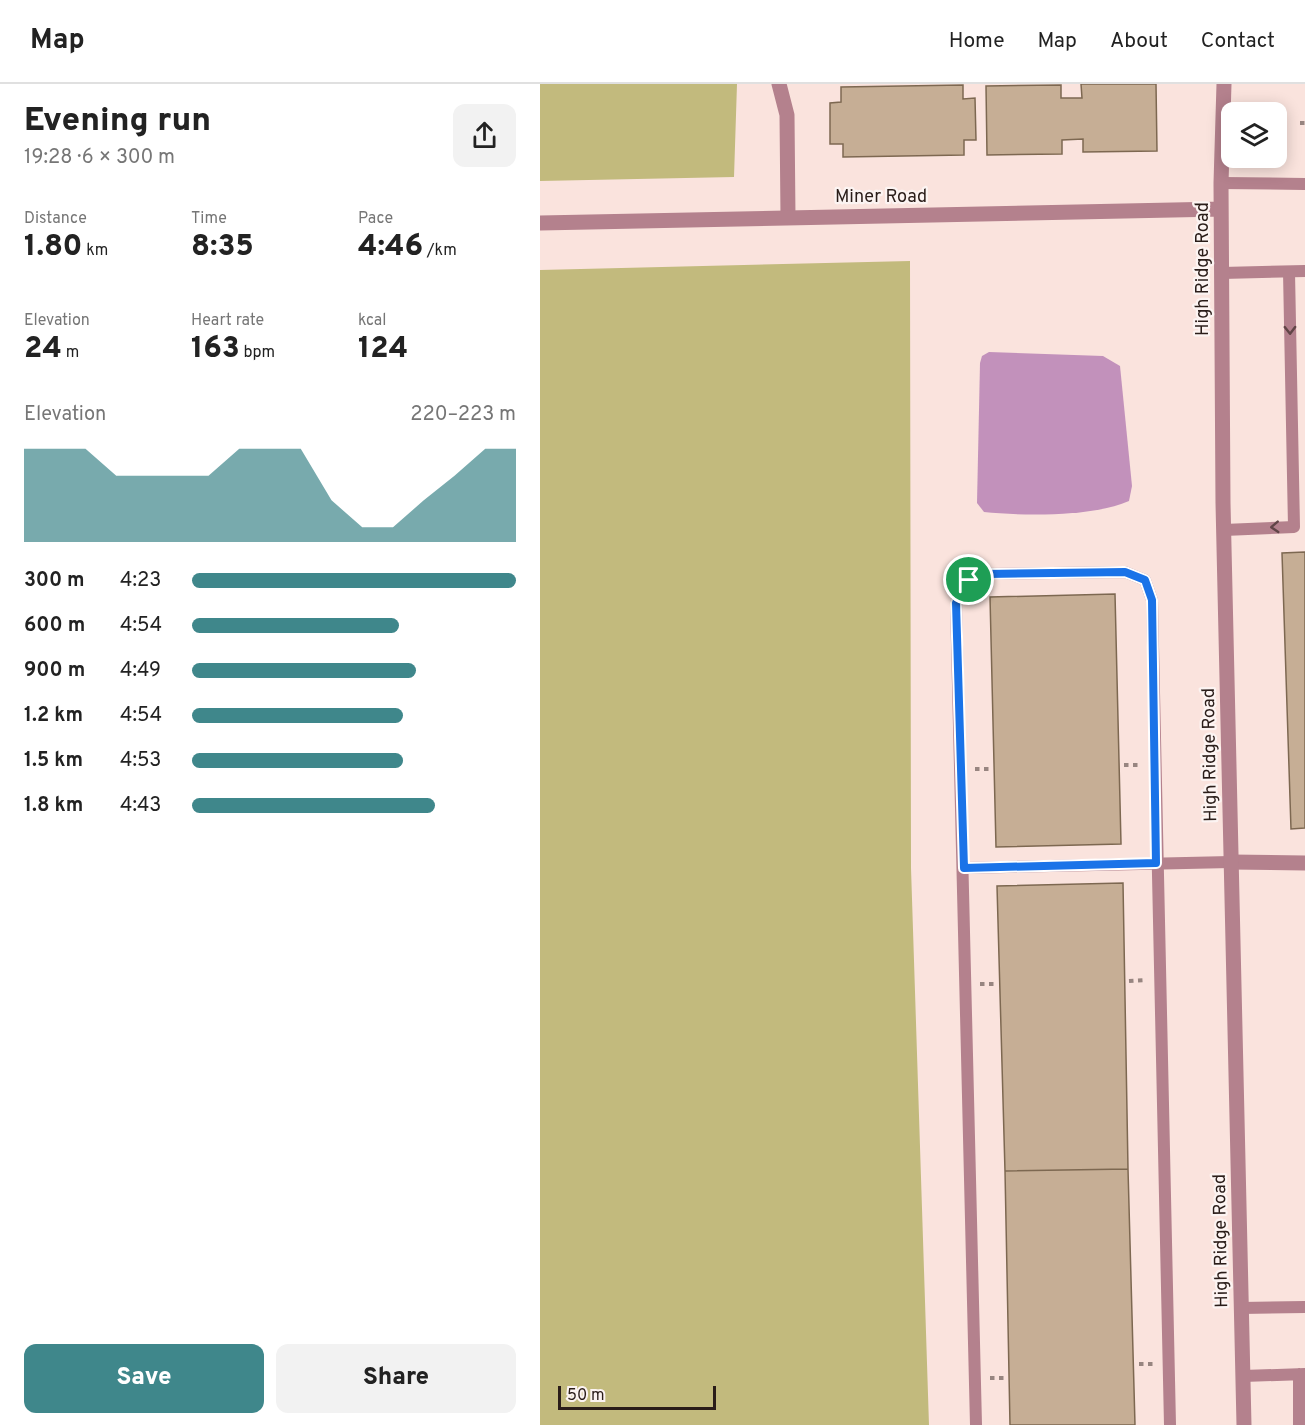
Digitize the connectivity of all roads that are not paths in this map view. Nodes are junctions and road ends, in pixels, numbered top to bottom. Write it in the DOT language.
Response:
graph roads {
  1 [pos="779,84"];
  2 [pos="1224,84"];
  3 [pos="1221,183"];
  4 [pos="1305,184"];
  5 [pos="1221,209"];
  6 [pos="788,217"];
  7 [pos="540,223"];
  8 [pos="1288,272"];
  9 [pos="1305,272"];
  10 [pos="1222,273"];
  11 [pos="1224,530"];
  12 [pos="1231,862"];
  13 [pos="1305,862"];
  14 [pos="1156,863"];
  15 [pos="964,868"];
  16 [pos="1305,1307"];
  17 [pos="1241,1308"];
  18 [pos="1302,1374"];
  19 [pos="1243,1376"];
  20 [pos="976,1425"];
  21 [pos="1170,1425"];
  22 [pos="1244,1425"];
  23 [pos="1299,1425"];
  1 -- 6 [label="street"];
  2 -- 3 [label="street, High Ridge Road"];
  3 -- 4 [label="lane"];
  3 -- 5 [label="street, High Ridge Road"];
  5 -- 6 [label="street, Miner Road"];
  5 -- 10 [label="street, High Ridge Road"];
  6 -- 7 [label="street, Miner Road"];
  8 -- 9 [label="lane"];
  8 -- 10 [label="lane"];
  8 -- 11 [label="lane, one-way"];
  10 -- 11 [label="street, High Ridge Road"];
  11 -- 12 [label="street, High Ridge Road"];
  12 -- 13 [label="street"];
  12 -- 14 [label="lane"];
  12 -- 17 [label="street, High Ridge Road"];
  14 -- 15 [label="lane"];
  14 -- 15 [label="lane"];
  14 -- 21 [label="lane"];
  15 -- 20 [label="lane"];
  16 -- 17 [label="lane"];
  17 -- 19 [label="street, High Ridge Road"];
  18 -- 19 [label="lane"];
  18 -- 23 [label="lane"];
  19 -- 22 [label="street, High Ridge Road"];
}
